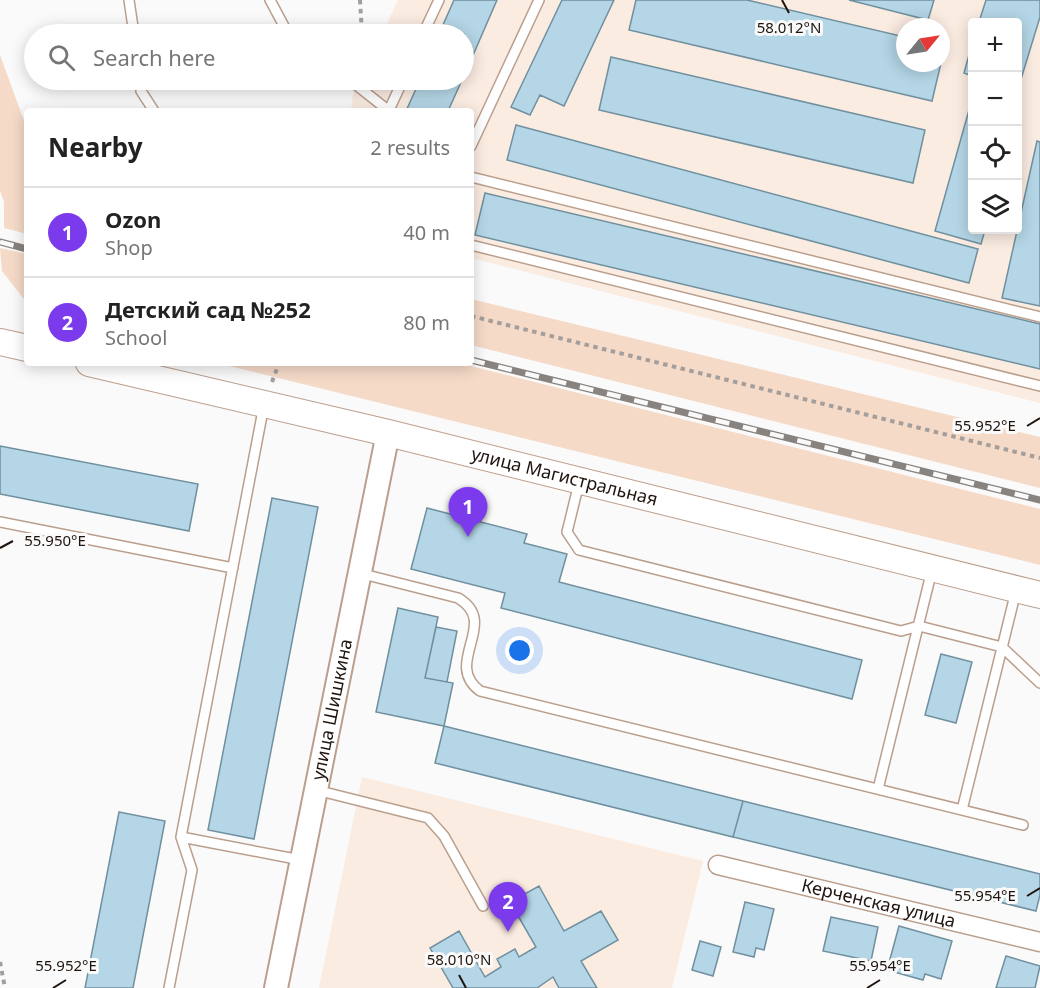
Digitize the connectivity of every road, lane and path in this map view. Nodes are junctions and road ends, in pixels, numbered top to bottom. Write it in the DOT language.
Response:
graph roads {
  1 [pos="129,0"];
  2 [pos="270,0"];
  3 [pos="360,0"];
  4 [pos="439,0"];
  5 [pos="539,0"];
  6 [pos="133,24"];
  7 [pos="283,24"];
  8 [pos="361,24"];
  9 [pos="428,24"];
  10 [pos="141,90"];
  11 [pos="363,90"];
  12 [pos="398,90"];
  13 [pos="152,108"];
  14 [pos="386,108"];
  15 [pos="390,108"];
  16 [pos="474,140"];
  17 [pos="474,178"];
  18 [pos="474,246"];
  19 [pos="474,317"];
  20 [pos="1040,317"];
  21 [pos="0,342"];
  22 [pos="24,347"];
  23 [pos="102,366"];
  24 [pos="1040,386"];
  25 [pos="264,405"];
  26 [pos="388,433"];
  27 [pos="1040,458"];
  28 [pos="580,481"];
  29 [pos="0,522"];
  30 [pos="233,568"];
  31 [pos="933,569"];
  32 [pos="359,573"];
  33 [pos="1028,592"];
  34 [pos="919,626"];
  35 [pos="1002,647"];
  36 [pos="1040,683"];
  37 [pos="316,789"];
  38 [pos="878,789"];
  39 [pos="962,810"];
  40 [pos="1023,825"];
  41 [pos="181,837"];
  42 [pos="302,860"];
  43 [pos="718,865"];
  44 [pos="483,906"];
  45 [pos="1040,942"];
  46 [pos="0,962"];
  47 [pos="5,988"];
  48 [pos="169,988"];
  49 [pos="276,988"];
  1 -- 6 [label="lane"];
  2 -- 7 [label="lane"];
  3 -- 8 [label="path"];
  4 -- 9 [label="lane"];
  5 -- 16 [label="lane"];
  10 -- 13 [label="lane"];
  11 -- 14 [label="lane"];
  12 -- 15 [label="lane"];
  17 -- 20 [label="lane"];
  18 -- 24 [label="lane"];
  19 -- 27 [label="path"];
  21 -- 22 [label="main road"];
  23 -- 25 [label="main road, улица Магистральная"];
  25 -- 26 [label="main road, улица Магистральная"];
  25 -- 30 [label="lane"];
  26 -- 28 [label="main road, улица Магистральная"];
  26 -- 32 [label="street, улица Шишкина"];
  28 -- 31 [label="main road, улица Магистральная"];
  28 -- 34 [label="lane"];
  29 -- 30 [label="lane"];
  30 -- 41 [label="lane"];
  31 -- 33 [label="main road, улица Магистральная"];
  31 -- 34 [label="lane"];
  32 -- 37 [label="street, улица Шишкина"];
  32 -- 38 [label="lane"];
  33 -- 35 [label="lane"];
  34 -- 35 [label="lane"];
  34 -- 38 [label="lane"];
  35 -- 36 [label="lane"];
  35 -- 39 [label="lane"];
  37 -- 42 [label="street, улица Шишкина"];
  37 -- 44 [label="lane"];
  38 -- 39 [label="lane"];
  39 -- 40 [label="lane"];
  41 -- 42 [label="lane"];
  41 -- 48 [label="lane"];
  42 -- 49 [label="street, улица Шишкина"];
  43 -- 45 [label="street, Керченская улица"];
  46 -- 47 [label="path"];
}
